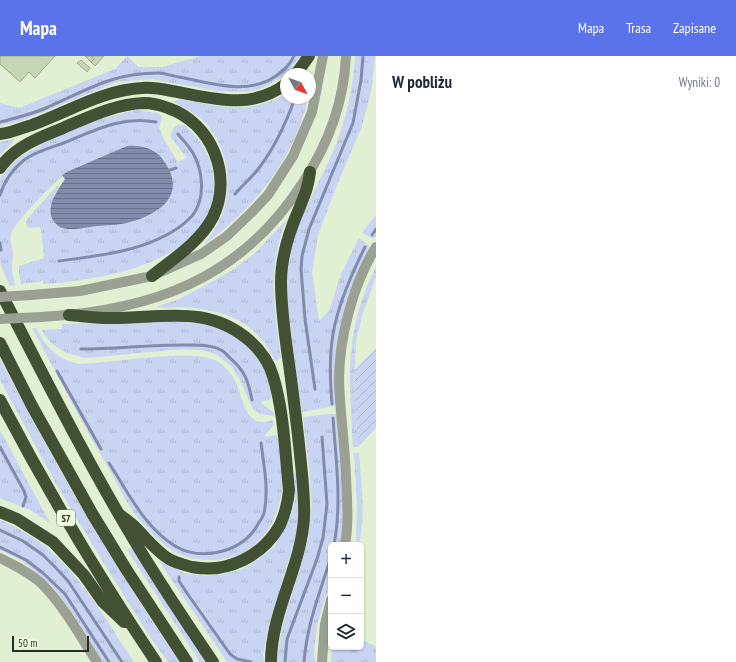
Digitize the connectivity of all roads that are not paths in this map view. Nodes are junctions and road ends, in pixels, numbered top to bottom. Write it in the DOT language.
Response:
graph roads {
  1 [pos="309,56"];
  2 [pos="323,56"];
  3 [pos="346,56"];
  4 [pos="300,68"];
  5 [pos="280,87"];
  6 [pos="0,134"];
  7 [pos="0,168"];
  8 [pos="310,172"];
  9 [pos="376,247"];
  10 [pos="152,276"];
  11 [pos="0,291"];
  12 [pos="0,297"];
  13 [pos="69,316"];
  14 [pos="0,319"];
  15 [pos="0,343"];
  16 [pos="0,400"];
  17 [pos="0,512"];
  18 [pos="119,514"];
  19 [pos="345,542"];
  20 [pos="0,558"];
  21 [pos="328,612"];
  22 [pos="136,633"];
  23 [pos="97,662"];
  24 [pos="156,662"];
  25 [pos="187,662"];
  26 [pos="213,662"];
  27 [pos="271,662"];
  28 [pos="322,662"];
  1 -- 4 [label="highway"];
  2 -- 10 [label="street"];
  3 -- 8 [label="street"];
  5 -- 6 [label="highway"];
  7 -- 10 [label="highway"];
  8 -- 13 [label="street"];
  8 -- 27 [label="highway"];
  9 -- 19 [label="street"];
  10 -- 12 [label="street, bridge"];
  11 -- 18 [label="highway"];
  13 -- 14 [label="street, bridge"];
  13 -- 18 [label="highway"];
  15 -- 25 [label="highway"];
  16 -- 22 [label="highway, S7"];
  17 -- 22 [label="highway"];
  18 -- 26 [label="highway"];
  20 -- 23 [label="street"];
  21 -- 28 [label="street"];
  22 -- 24 [label="highway, S7"];
}
